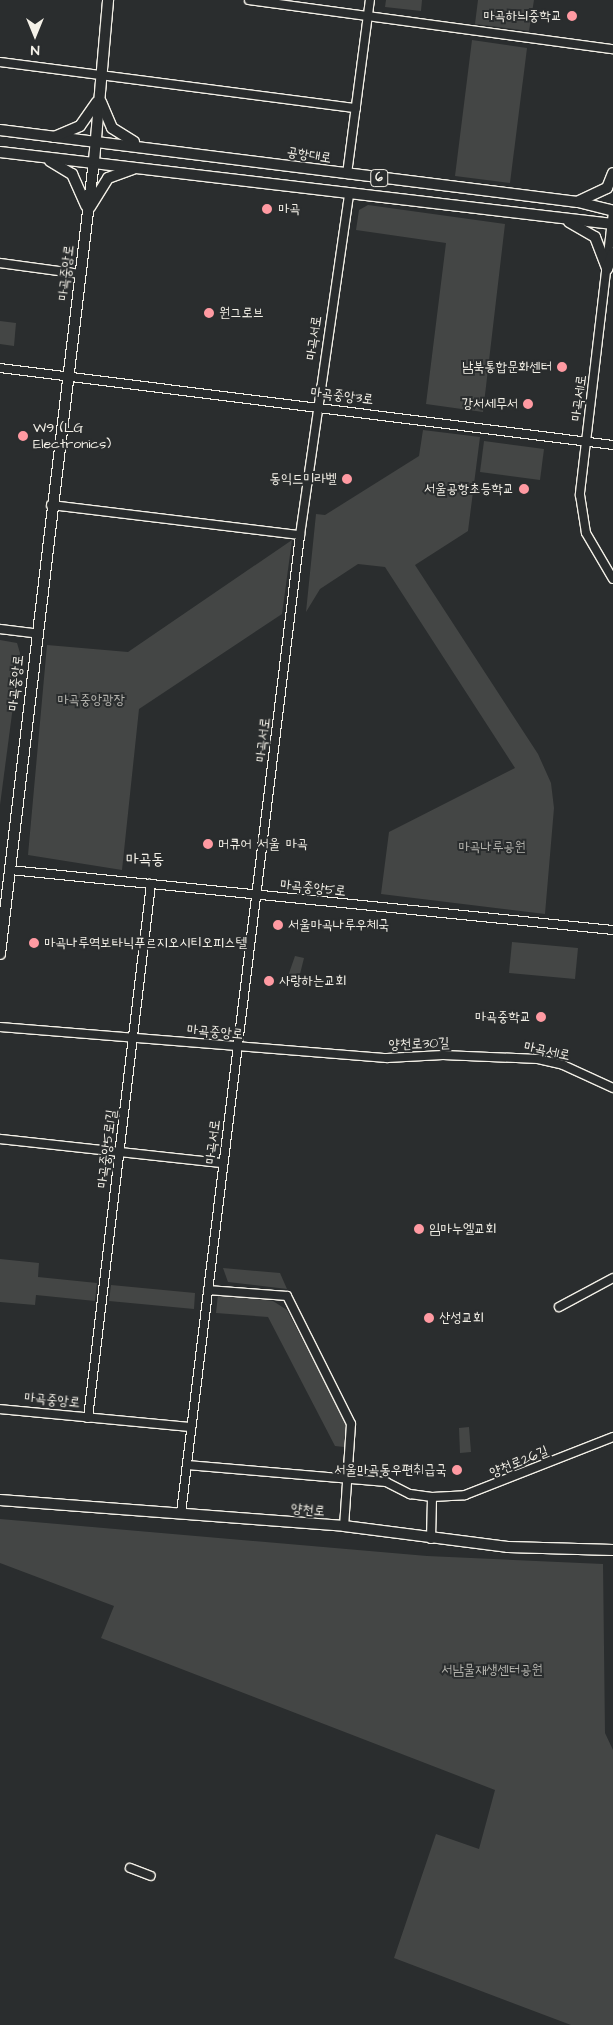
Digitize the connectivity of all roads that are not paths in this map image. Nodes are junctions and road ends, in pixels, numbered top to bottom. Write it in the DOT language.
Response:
graph roads {
  1 [pos="108,0"];
  2 [pos="249,0"];
  3 [pos="370,0"];
  4 [pos="369,16"];
  5 [pos="613,49"];
  6 [pos="0,62"];
  7 [pos="101,74"];
  8 [pos="99,98"];
  9 [pos="356,108"];
  10 [pos="0,130"];
  11 [pos="54,137"];
  12 [pos="95,144"];
  13 [pos="144,146"];
  14 [pos="0,152"];
  15 [pos="46,158"];
  16 [pos="94,161"];
  17 [pos="136,168"];
  18 [pos="347,174"];
  19 [pos="613,174"];
  20 [pos="349,194"];
  21 [pos="578,202"];
  22 [pos="88,211"];
  23 [pos="613,211"];
  24 [pos="562,218"];
  25 [pos="612,224"];
  26 [pos="613,254"];
  27 [pos="0,263"];
  28 [pos="607,269"];
  29 [pos="80,274"];
  30 [pos="0,368"];
  31 [pos="67,376"];
  32 [pos="318,406"];
  33 [pos="587,441"];
  34 [pos="613,445"];
  35 [pos="51,504"];
  36 [pos="300,535"];
  37 [pos="613,579"];
  38 [pos="0,629"];
  39 [pos="36,633"];
  40 [pos="10,870"];
  41 [pos="151,884"];
  42 [pos="256,895"];
  43 [pos="613,930"];
  44 [pos="0,949"];
  45 [pos="0,1026"];
  46 [pos="133,1038"];
  47 [pos="238,1048"];
  48 [pos="338,1055"];
  49 [pos="502,1056"];
  50 [pos="613,1088"];
  51 [pos="0,1139"];
  52 [pos="119,1152"];
  53 [pos="222,1163"];
  54 [pos="613,1278"];
  55 [pos="208,1290"];
  56 [pos="559,1307"];
  57 [pos="0,1409"];
  58 [pos="88,1418"];
  59 [pos="191,1427"];
  60 [pos="613,1438"];
  61 [pos="186,1465"];
  62 [pos="347,1479"];
  63 [pos="432,1497"];
  64 [pos="0,1500"];
  65 [pos="181,1514"];
  66 [pos="344,1526"];
  67 [pos="430,1539"];
  68 [pos="613,1550"];
  69 [pos="130,1868"];
  70 [pos="151,1876"];
  1 -- 7 [label="main road, 마곡중앙로"];
  2 -- 4 [label="street"];
  3 -- 4 [label="street"];
  4 -- 5 [label="street"];
  4 -- 9 [label="street"];
  6 -- 7 [label="street"];
  7 -- 8 [label="main road, 마곡중앙로"];
  7 -- 9 [label="street"];
  8 -- 11 [label="main road"];
  8 -- 12 [label="main road, 마곡중앙로"];
  8 -- 13 [label="main road"];
  9 -- 18 [label="street"];
  10 -- 11 [label="main road, 공항대로 / 6"];
  11 -- 12 [label="main road, 공항대로 / 6"];
  12 -- 13 [label="main road, 공항대로 / 6"];
  12 -- 16 [label="main road, 마곡중앙로"];
  13 -- 18 [label="main road, 공항대로 / 6"];
  14 -- 15 [label="main road, 6"];
  15 -- 16 [label="main road, 6"];
  15 -- 22 [label="main road"];
  16 -- 17 [label="main road, 6"];
  16 -- 22 [label="main road, 마곡중앙로"];
  17 -- 20 [label="main road, 6"];
  17 -- 22 [label="main road"];
  18 -- 21 [label="main road, 공항대로 / 6"];
  19 -- 21 [label="main road"];
  20 -- 24 [label="main road, 6"];
  20 -- 32 [label="street, 마곡서로"];
  21 -- 23 [label="main road, 공항대로 / 6"];
  22 -- 29 [label="main road, 마곡중앙로"];
  23 -- 25 [label="street, 마곡서1로 / 6"];
  24 -- 25 [label="main road, 6"];
  24 -- 28 [label="main road"];
  25 -- 28 [label="street, 마곡서1로"];
  26 -- 28 [label="main road"];
  27 -- 29 [label="street"];
  28 -- 33 [label="street, 마곡서1로"];
  29 -- 31 [label="main road, 마곡중앙로"];
  30 -- 31 [label="street, 마곡중앙3로"];
  31 -- 32 [label="street, 마곡중앙3로"];
  31 -- 35 [label="main road, 마곡중앙로"];
  32 -- 33 [label="street, 마곡중앙3로"];
  32 -- 36 [label="street, 마곡서로"];
  33 -- 34 [label="street, 마곡중앙3로"];
  33 -- 37 [label="street, 마곡서1로"];
  35 -- 36 [label="street"];
  35 -- 39 [label="main road, 마곡중앙로"];
  36 -- 42 [label="street, 마곡서로"];
  38 -- 39 [label="street"];
  39 -- 40 [label="main road, 마곡중앙로"];
  40 -- 41 [label="street, 마곡중앙5로"];
  40 -- 44 [label="main road, 마곡중앙로"];
  41 -- 42 [label="street, 마곡중앙5로"];
  41 -- 46 [label="street, 마곡중앙5로1길"];
  42 -- 43 [label="street, 마곡중앙5로"];
  42 -- 47 [label="street, 마곡서로"];
  45 -- 46 [label="street, 마곡중앙로"];
  46 -- 47 [label="street, 마곡중앙로"];
  46 -- 52 [label="street, 마곡중앙5로1길"];
  47 -- 48 [label="street, 마곡중앙로"];
  47 -- 53 [label="street, 마곡서로"];
  48 -- 49 [label="street, 양천로30길"];
  49 -- 50 [label="street, 마곡서1로"];
  51 -- 52 [label="street"];
  52 -- 53 [label="street"];
  52 -- 58 [label="street, 마곡중앙5로1길"];
  53 -- 55 [label="street, 마곡서로"];
  54 -- 56 [label="street"];
  55 -- 59 [label="street, 마곡서로"];
  55 -- 62 [label="street"];
  57 -- 58 [label="street, 마곡중앙로"];
  58 -- 59 [label="street, 마곡중앙로"];
  59 -- 61 [label="street, 마곡서로"];
  60 -- 63 [label="street, 양천로26길"];
  61 -- 62 [label="street"];
  61 -- 65 [label="street, 마곡서로"];
  62 -- 63 [label="street"];
  62 -- 66 [label="street"];
  63 -- 67 [label="street"];
  64 -- 65 [label="main road, 양천로"];
  65 -- 66 [label="main road, 양천로"];
  66 -- 67 [label="main road, 양천로"];
  67 -- 68 [label="main road, 양천로"];
  69 -- 70 [label="street"];
}
